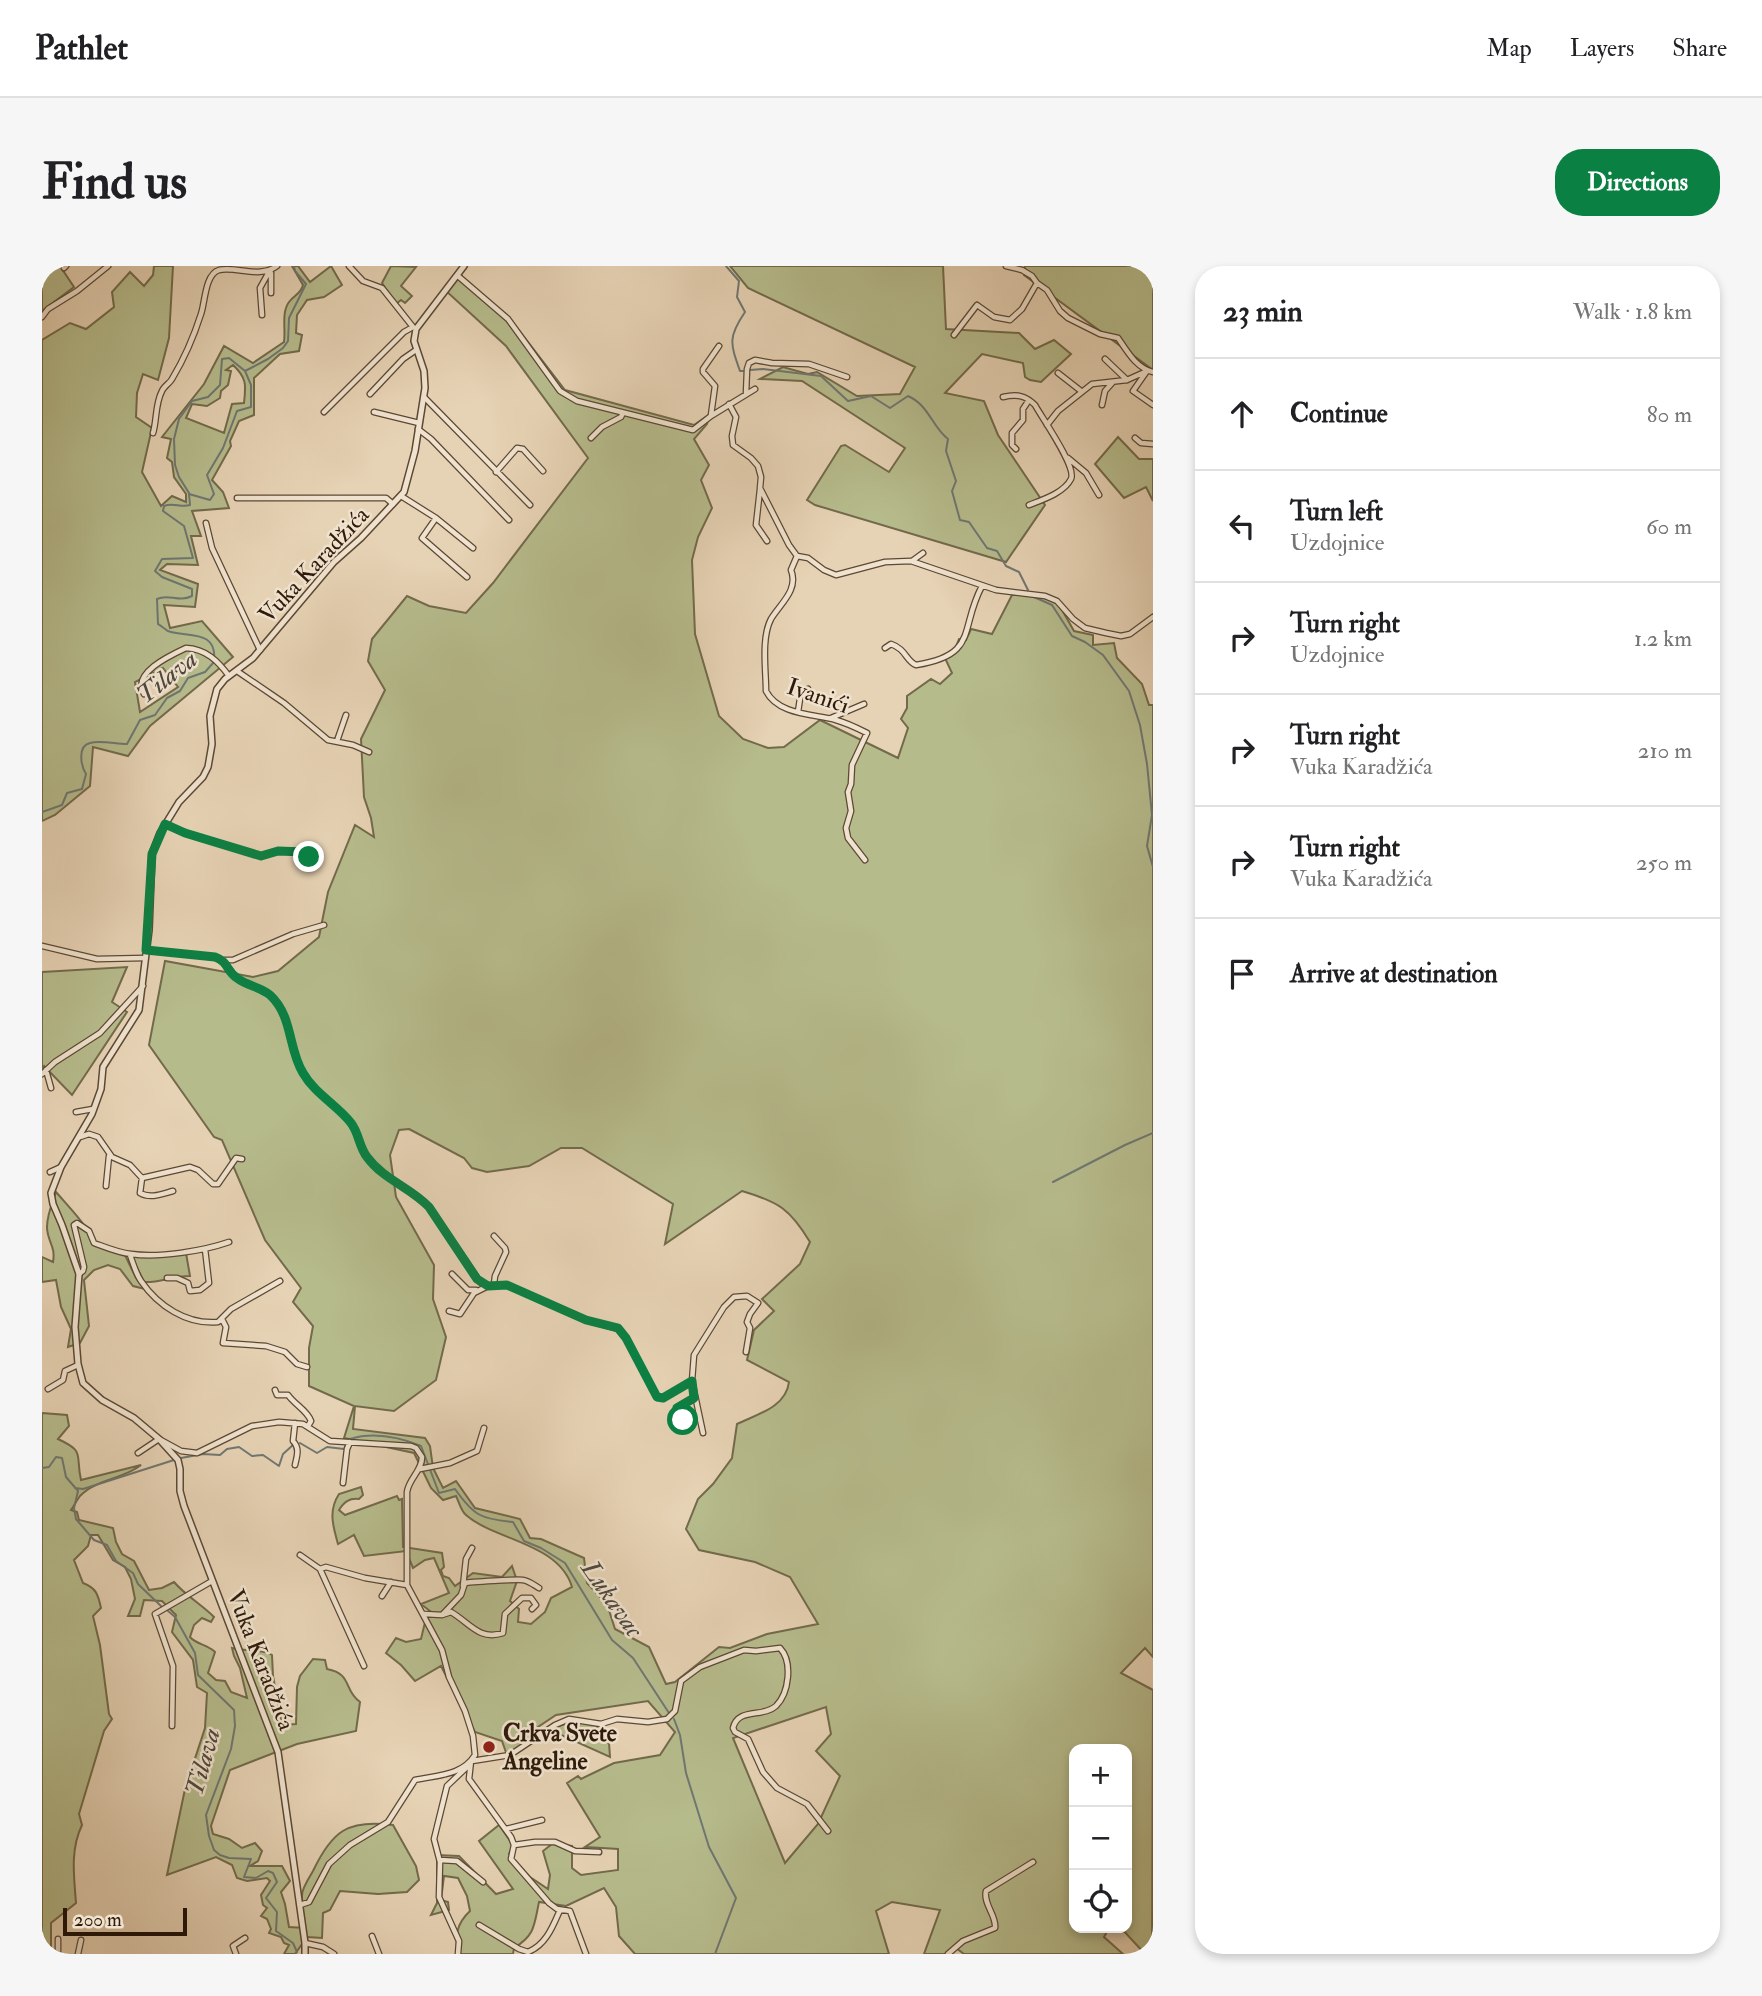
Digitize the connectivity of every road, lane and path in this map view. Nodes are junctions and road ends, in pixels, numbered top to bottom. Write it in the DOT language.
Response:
graph roads {
  1 [pos="108,266"];
  2 [pos="277,266"];
  3 [pos="349,266"];
  4 [pos="464,266"];
  5 [pos="1006,266"];
  6 [pos="271,270"];
  7 [pos="458,276"];
  8 [pos="1037,284"];
  9 [pos="271,293"];
  10 [pos="262,315"];
  11 [pos="42,317"];
  12 [pos="414,328"];
  13 [pos="954,335"];
  14 [pos="719,346"];
  15 [pos="416,350"];
  16 [pos="1105,359"];
  17 [pos="1150,372"];
  18 [pos="1058,373"];
  19 [pos="847,377"];
  20 [pos="1127,380"];
  21 [pos="1114,381"];
  22 [pos="755,389"];
  23 [pos="1081,391"];
  24 [pos="369,394"];
  25 [pos="746,394"];
  26 [pos="424,397"];
  27 [pos="1003,397"];
  28 [pos="1029,400"];
  29 [pos="729,404"];
  30 [pos="1102,405"];
  31 [pos="1153,405"];
  32 [pos="324,412"];
  33 [pos="374,412"];
  34 [pos="623,413"];
  35 [pos="711,415"];
  36 [pos="419,426"];
  37 [pos="1047,426"];
  38 [pos="153,433"];
  39 [pos="591,438"];
  40 [pos="1135,438"];
  41 [pos="1153,444"];
  42 [pos="1016,449"];
  43 [pos="1067,458"];
  44 [pos="543,471"];
  45 [pos="496,472"];
  46 [pos="760,488"];
  47 [pos="1099,495"];
  48 [pos="401,496"];
  49 [pos="237,498"];
  50 [pos="393,505"];
  51 [pos="530,505"];
  52 [pos="1029,505"];
  53 [pos="436,518"];
  54 [pos="509,520"];
  55 [pos="206,523"];
  56 [pos="767,541"];
  57 [pos="473,548"];
  58 [pos="923,554"];
  59 [pos="797,556"];
  60 [pos="911,561"];
  61 [pos="467,577"];
  62 [pos="982,586"];
  63 [pos="1153,617"];
  64 [pos="885,648"];
  65 [pos="260,650"];
  66 [pos="237,671"];
  67 [pos="229,676"];
  68 [pos="808,689"];
  69 [pos="144,694"];
  70 [pos="864,704"];
  71 [pos="798,712"];
  72 [pos="346,715"];
  73 [pos="830,719"];
  74 [pos="337,741"];
  75 [pos="369,752"];
  76 [pos="165,824"];
  77 [pos="865,860"];
  78 [pos="312,862"];
  79 [pos="324,925"];
  80 [pos="42,946"];
  81 [pos="146,950"];
  82 [pos="145,958"];
  83 [pos="224,960"];
  84 [pos="143,986"];
  85 [pos="44,1072"];
  86 [pos="44,1087"];
  87 [pos="93,1109"];
  88 [pos="76,1112"];
  89 [pos="80,1137"];
  90 [pos="110,1155"];
  91 [pos="242,1158"];
  92 [pos="61,1167"];
  93 [pos="50,1172"];
  94 [pos="142,1178"];
  95 [pos="106,1186"];
  96 [pos="173,1191"];
  97 [pos="494,1236"];
  98 [pos="229,1242"];
  99 [pos="205,1249"];
  100 [pos="130,1254"];
  101 [pos="79,1274"];
  102 [pos="452,1274"];
  103 [pos="167,1278"];
  104 [pos="280,1281"];
  105 [pos="491,1285"];
  106 [pos="479,1290"];
  107 [pos="449,1311"];
  108 [pos="222,1319"];
  109 [pos="746,1352"];
  110 [pos="79,1365"];
  111 [pos="307,1367"];
  112 [pos="692,1381"];
  113 [pos="48,1389"];
  114 [pos="275,1390"];
  115 [pos="694,1398"];
  116 [pos="683,1420"];
  117 [pos="295,1423"];
  118 [pos="308,1426"];
  119 [pos="484,1428"];
  120 [pos="703,1433"];
  121 [pos="159,1439"];
  122 [pos="350,1442"];
  123 [pos="138,1453"];
  124 [pos="295,1465"];
  125 [pos="426,1468"];
  126 [pos="343,1482"];
  127 [pos="472,1548"];
  128 [pos="300,1555"];
  129 [pos="320,1569"];
  130 [pos="212,1581"];
  131 [pos="391,1582"];
  132 [pos="407,1585"];
  133 [pos="463,1586"];
  134 [pos="539,1588"];
  135 [pos="382,1596"];
  136 [pos="533,1609"];
  137 [pos="423,1614"];
  138 [pos="442,1615"];
  139 [pos="364,1666"];
  140 [pos="172,1726"];
  141 [pos="472,1760"];
  142 [pos="542,1819"];
  143 [pos="506,1829"];
  144 [pos="828,1831"];
  145 [pos="514,1845"];
  146 [pos="599,1852"];
  147 [pos="440,1860"];
  148 [pos="1032,1861"];
  149 [pos="483,1882"];
  150 [pos="300,1905"];
  151 [pos="560,1910"];
  152 [pos="479,1925"];
  153 [pos="372,1936"];
  154 [pos="245,1938"];
  155 [pos="58,1939"];
  156 [pos="81,1940"];
  157 [pos="305,1943"];
  158 [pos="58,1954"];
  159 [pos="78,1954"];
  160 [pos="236,1954"];
  161 [pos="305,1954"];
  162 [pos="334,1954"];
  163 [pos="379,1954"];
  164 [pos="458,1954"];
  165 [pos="586,1954"];
  166 [pos="948,1954"];
  1 -- 11 [label="street"];
  2 -- 6 [label="street"];
  3 -- 12 [label="street"];
  4 -- 7 [label="street"];
  5 -- 8 [label="street"];
  6 -- 9 [label="street"];
  6 -- 10 [label="street"];
  6 -- 38 [label="street"];
  7 -- 12 [label="street"];
  7 -- 34 [label="street"];
  8 -- 13 [label="street"];
  8 -- 17 [label="street"];
  12 -- 15 [label="street, Vuka Karadžića"];
  12 -- 32 [label="street"];
  14 -- 35 [label="street"];
  15 -- 24 [label="street"];
  15 -- 26 [label="street, Vuka Karadžića"];
  16 -- 20 [label="street"];
  17 -- 20 [label="street"];
  17 -- 31 [label="street"];
  18 -- 23 [label="street"];
  19 -- 25 [label="street"];
  20 -- 21 [label="street"];
  21 -- 23 [label="street"];
  21 -- 30 [label="street"];
  22 -- 25 [label="street"];
  23 -- 37 [label="street"];
  25 -- 29 [label="street"];
  26 -- 36 [label="street, Vuka Karadžića"];
  26 -- 45 [label="street"];
  27 -- 28 [label="street"];
  28 -- 37 [label="street"];
  28 -- 42 [label="street"];
  29 -- 35 [label="street"];
  29 -- 46 [label="street"];
  33 -- 36 [label="street"];
  34 -- 35 [label="street"];
  34 -- 39 [label="street"];
  36 -- 48 [label="street, Vuka Karadžića"];
  36 -- 54 [label="street"];
  37 -- 43 [label="street"];
  40 -- 41 [label="street"];
  43 -- 47 [label="street"];
  43 -- 52 [label="street"];
  44 -- 45 [label="street"];
  45 -- 51 [label="street"];
  46 -- 56 [label="street"];
  46 -- 59 [label="street"];
  48 -- 50 [label="street, Vuka Karadžića"];
  48 -- 53 [label="street, Vuka Karadžića"];
  49 -- 50 [label="street, Vuka Karadžića"];
  50 -- 65 [label="street, Vuka Karadžića"];
  53 -- 57 [label="street, Vuka Karadžića"];
  53 -- 61 [label="street"];
  55 -- 65 [label="street, Vuka Karadžića"];
  58 -- 60 [label="street"];
  59 -- 60 [label="street"];
  59 -- 71 [label="street, Ivanići"];
  60 -- 62 [label="street"];
  62 -- 63 [label="street"];
  62 -- 64 [label="street"];
  65 -- 66 [label="street, Vuka Karadžića"];
  66 -- 67 [label="street, Vuka Karadžića"];
  66 -- 74 [label="street"];
  67 -- 69 [label="street"];
  67 -- 76 [label="street, Vuka Karadžića"];
  68 -- 71 [label="street"];
  70 -- 73 [label="street"];
  71 -- 73 [label="street, Ivanići"];
  72 -- 74 [label="street"];
  73 -- 77 [label="street, Ivanići"];
  74 -- 75 [label="street"];
  76 -- 78 [label="street"];
  76 -- 81 [label="street, Vuka Karadžića"];
  79 -- 83 [label="street"];
  80 -- 82 [label="street"];
  81 -- 82 [label="street, Vuka Karadžića"];
  81 -- 83 [label="street"];
  82 -- 84 [label="street, Vuka Karadžića"];
  83 -- 105 [label="street"];
  84 -- 85 [label="street"];
  84 -- 87 [label="street, Vuka Karadžića"];
  85 -- 86 [label="street"];
  87 -- 88 [label="street"];
  87 -- 89 [label="street, Vuka Karadžića"];
  89 -- 90 [label="street"];
  89 -- 92 [label="street, Vuka Karadžića"];
  90 -- 94 [label="street"];
  90 -- 95 [label="street"];
  91 -- 94 [label="street"];
  92 -- 93 [label="street"];
  92 -- 101 [label="street, Vuka Karadžića"];
  94 -- 96 [label="street"];
  97 -- 105 [label="street"];
  98 -- 99 [label="street, Vuka Karadžića"];
  99 -- 100 [label="street, Vuka Karadžića"];
  99 -- 103 [label="street"];
  100 -- 101 [label="street, Vuka Karadžića"];
  100 -- 108 [label="street"];
  101 -- 110 [label="street, Vuka Karadžića"];
  102 -- 106 [label="street"];
  104 -- 108 [label="street"];
  105 -- 106 [label="street"];
  105 -- 112 [label="street"];
  106 -- 107 [label="street"];
  108 -- 111 [label="street"];
  109 -- 112 [label="street"];
  110 -- 113 [label="street"];
  110 -- 121 [label="street, Vuka Karadžića"];
  112 -- 115 [label="street"];
  114 -- 118 [label="street"];
  115 -- 116 [label="street"];
  115 -- 120 [label="street"];
  117 -- 118 [label="street, Vuka Karadžića"];
  117 -- 121 [label="street, Vuka Karadžića"];
  117 -- 124 [label="street"];
  118 -- 122 [label="street, Vuka Karadžića"];
  119 -- 125 [label="street"];
  121 -- 123 [label="street"];
  121 -- 130 [label="street, Vuka Karadžića"];
  122 -- 125 [label="street, Vuka Karadžića"];
  122 -- 126 [label="street"];
  125 -- 132 [label="street"];
  127 -- 133 [label="street"];
  128 -- 129 [label="street"];
  129 -- 131 [label="street"];
  129 -- 139 [label="street"];
  130 -- 140 [label="street"];
  130 -- 150 [label="street, Vuka Karadžića"];
  131 -- 132 [label="street"];
  131 -- 135 [label="street"];
  132 -- 137 [label="street"];
  133 -- 134 [label="street"];
  133 -- 138 [label="street"];
  136 -- 138 [label="street"];
  137 -- 138 [label="street"];
  137 -- 141 [label="street"];
  141 -- 143 [label="street"];
  141 -- 144 [label="street"];
  141 -- 147 [label="street"];
  141 -- 150 [label="street"];
  142 -- 143 [label="street"];
  143 -- 145 [label="street"];
  145 -- 146 [label="street"];
  145 -- 151 [label="street"];
  147 -- 149 [label="street"];
  147 -- 164 [label="street"];
  148 -- 166 [label="street"];
  150 -- 157 [label="street, Vuka Karadžića"];
  151 -- 152 [label="street"];
  151 -- 165 [label="street"];
  153 -- 163 [label="street"];
  154 -- 160 [label="street"];
  155 -- 158 [label="street"];
  156 -- 159 [label="street"];
  157 -- 161 [label="street, Vuka Karadžića"];
  157 -- 162 [label="street"];
}
